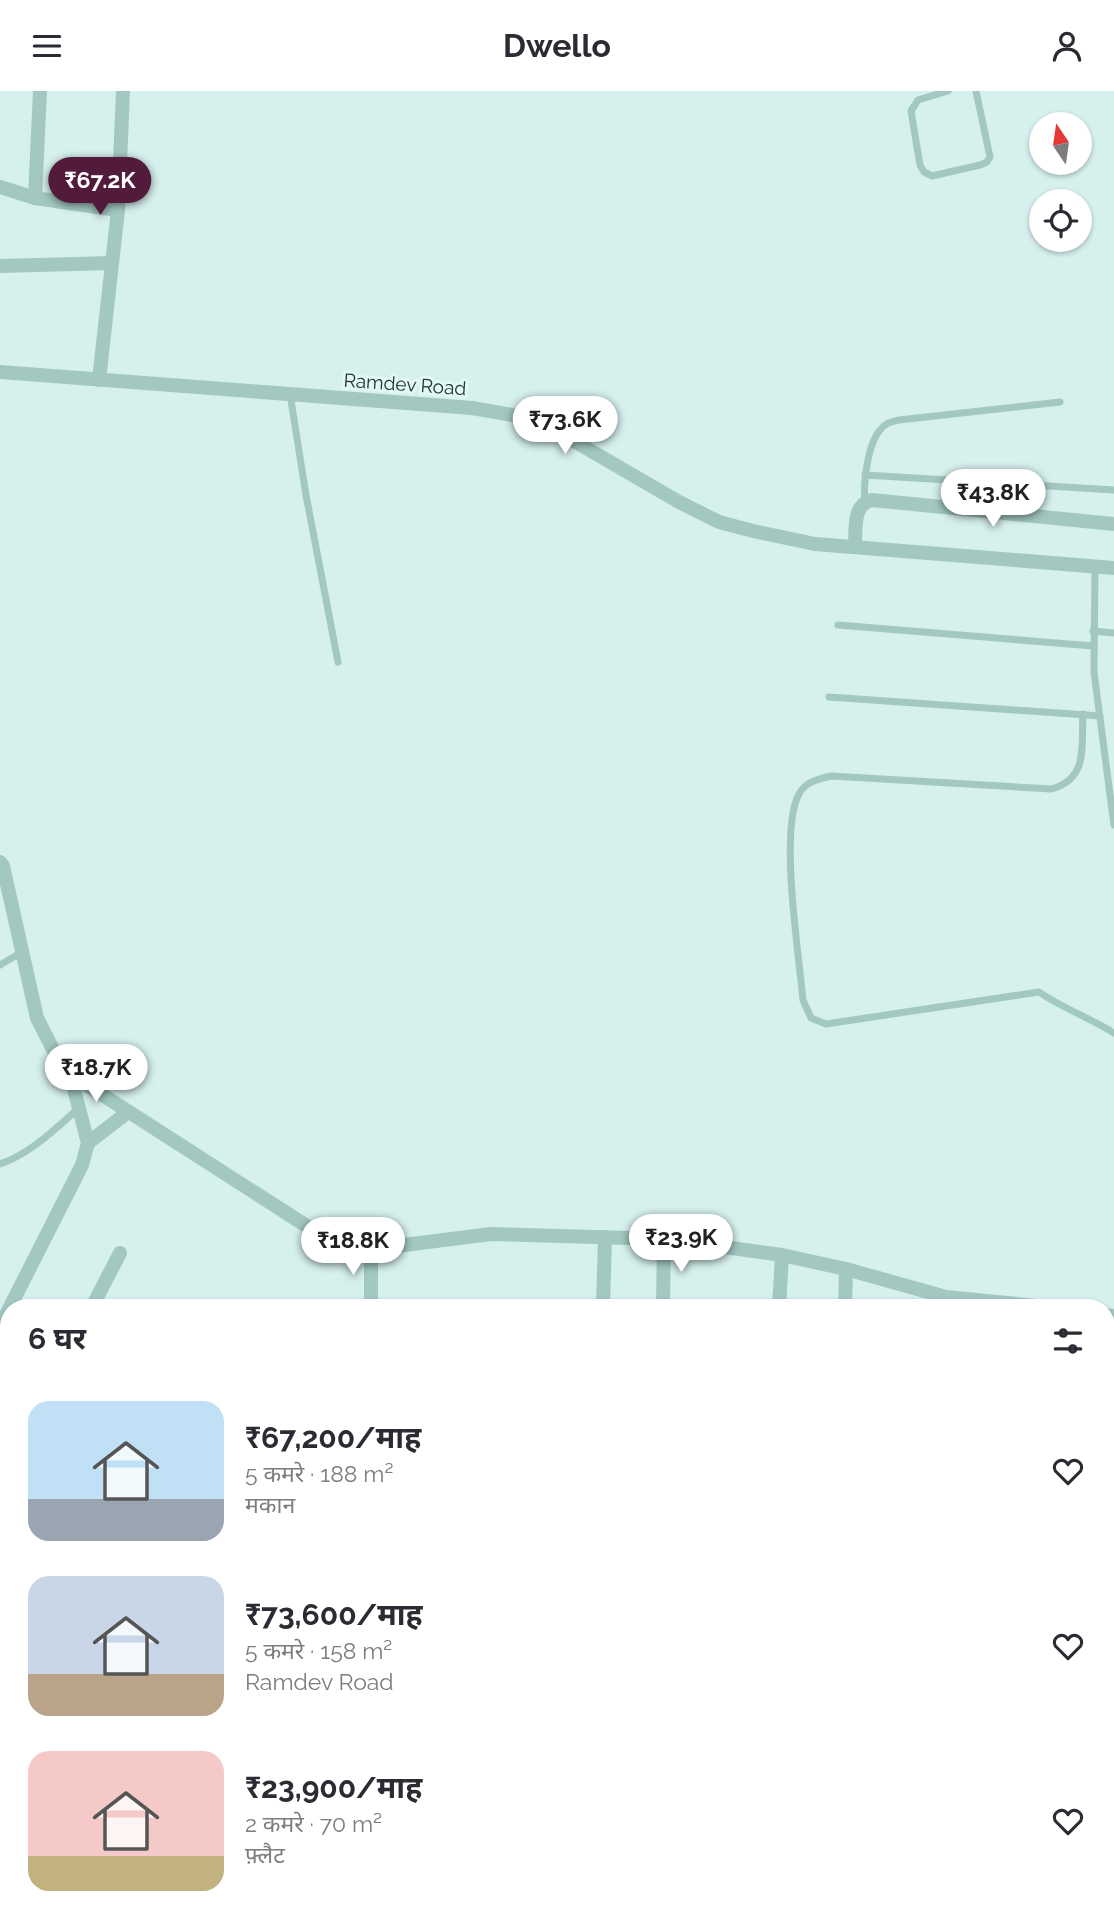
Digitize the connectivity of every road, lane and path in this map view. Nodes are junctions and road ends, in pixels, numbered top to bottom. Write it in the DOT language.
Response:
graph roads {
  1 [pos="40,91"];
  2 [pos="123,91"];
  3 [pos="948,91"];
  4 [pos="976,91"];
  5 [pos="933,93"];
  6 [pos="0,187"];
  7 [pos="35,198"];
  8 [pos="118,210"];
  9 [pos="111,263"];
  10 [pos="0,266"];
  11 [pos="0,372"];
  12 [pos="99,380"];
  13 [pos="289,394"];
  14 [pos="1060,402"];
  15 [pos="865,475"];
  16 [pos="1114,489"];
  17 [pos="862,505"];
  18 [pos="1114,524"];
  19 [pos="855,547"];
  20 [pos="1095,566"];
  21 [pos="1114,568"];
  22 [pos="838,625"];
  23 [pos="1093,631"];
  24 [pos="1114,633"];
  25 [pos="1093,646"];
  26 [pos="338,662"];
  27 [pos="829,697"];
  28 [pos="1083,715"];
  29 [pos="1100,716"];
  30 [pos="1114,825"];
  31 [pos="0,862"];
  32 [pos="22,952"];
  33 [pos="0,965"];
  34 [pos="1114,1033"];
  35 [pos="70,1074"];
  36 [pos="79,1108"];
  37 [pos="128,1112"];
  38 [pos="88,1143"];
  39 [pos="0,1164"];
  40 [pos="605,1237"];
  41 [pos="664,1239"];
  42 [pos="371,1246"];
  43 [pos="120,1252"];
  44 [pos="782,1255"];
  45 [pos="845,1269"];
  46 [pos="14,1299"];
  47 [pos="96,1299"];
  48 [pos="371,1299"];
  49 [pos="603,1299"];
  50 [pos="663,1299"];
  51 [pos="779,1299"];
  52 [pos="845,1299"];
  53 [pos="958,1299"];
  1 -- 7 [label="street"];
  2 -- 8 [label="street"];
  3 -- 5 [label="lane"];
  4 -- 5 [label="lane"];
  6 -- 7 [label="street"];
  7 -- 8 [label="street"];
  8 -- 9 [label="street"];
  9 -- 10 [label="street"];
  9 -- 12 [label="street"];
  11 -- 12 [label="street, Ramdev Road"];
  12 -- 13 [label="street, Ramdev Road"];
  13 -- 19 [label="street, Ramdev Road"];
  13 -- 26 [label="lane"];
  14 -- 15 [label="lane"];
  15 -- 16 [label="lane"];
  15 -- 17 [label="lane"];
  17 -- 18 [label="street"];
  17 -- 19 [label="street"];
  19 -- 20 [label="street, Ramdev Road"];
  20 -- 21 [label="street, Ramdev Road"];
  20 -- 23 [label="lane"];
  22 -- 25 [label="lane"];
  23 -- 24 [label="lane"];
  23 -- 25 [label="lane"];
  25 -- 29 [label="lane"];
  27 -- 28 [label="lane"];
  28 -- 29 [label="lane"];
  28 -- 34 [label="lane"];
  29 -- 30 [label="lane"];
  31 -- 32 [label="street"];
  32 -- 33 [label="lane"];
  32 -- 35 [label="street"];
  35 -- 36 [label="street"];
  35 -- 37 [label="street"];
  36 -- 38 [label="street"];
  36 -- 39 [label="lane"];
  37 -- 38 [label="street"];
  37 -- 42 [label="street"];
  38 -- 46 [label="street"];
  40 -- 41 [label="street"];
  40 -- 42 [label="street"];
  40 -- 49 [label="street"];
  41 -- 44 [label="street"];
  41 -- 50 [label="street"];
  42 -- 48 [label="street"];
  43 -- 47 [label="street"];
  44 -- 45 [label="street"];
  44 -- 51 [label="street"];
  45 -- 52 [label="street"];
  45 -- 53 [label="street"];
}
